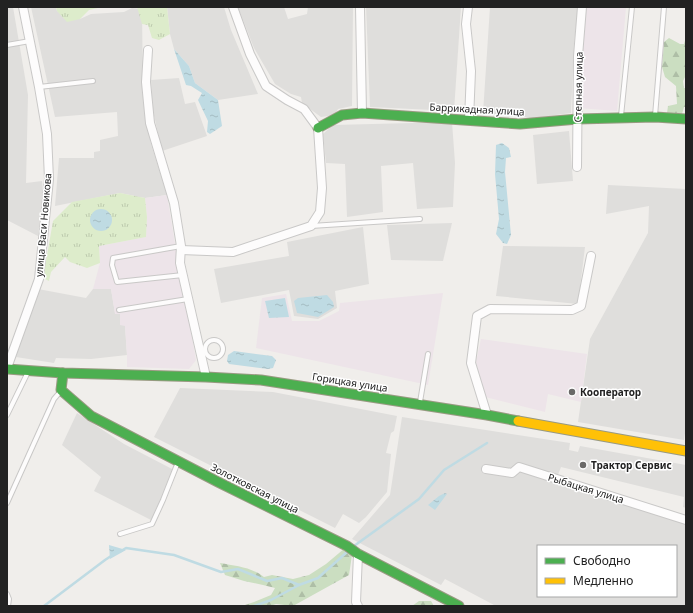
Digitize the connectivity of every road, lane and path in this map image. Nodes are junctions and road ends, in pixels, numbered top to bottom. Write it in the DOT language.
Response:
graph roads {
  1 [pos="23,7"];
  2 [pos="233,7"];
  3 [pos="360,7"];
  4 [pos="468,7"];
  5 [pos="582,7"];
  6 [pos="632,7"];
  7 [pos="664,7"];
  8 [pos="30,40"];
  9 [pos="7,45"];
  10 [pos="148,50"];
  11 [pos="93,81"];
  12 [pos="39,87"];
  13 [pos="362,113"];
  14 [pos="655,117"];
  15 [pos="621,118"];
  16 [pos="578,119"];
  17 [pos="686,119"];
  18 [pos="469,120"];
  19 [pos="318,128"];
  20 [pos="577,167"];
  21 [pos="420,219"];
  22 [pos="311,226"];
  23 [pos="181,248"];
  24 [pos="591,256"];
  25 [pos="183,275"];
  26 [pos="188,299"];
  27 [pos="119,310"];
  28 [pos="203,352"];
  29 [pos="428,354"];
  30 [pos="7,368"];
  31 [pos="28,370"];
  32 [pos="63,373"];
  33 [pos="206,376"];
  34 [pos="62,390"];
  35 [pos="420,404"];
  36 [pos="7,415"];
  37 [pos="487,415"];
  38 [pos="686,451"];
  39 [pos="178,461"];
  40 [pos="486,469"];
  41 [pos="7,503"];
  42 [pos="686,520"];
  43 [pos="120,534"];
  44 [pos="357,553"];
  45 [pos="7,594"];
  46 [pos="8,606"];
  47 [pos="358,606"];
  48 [pos="459,606"];
  1 -- 8 [label="street, улица Васи Новикова"];
  2 -- 19 [label="street"];
  3 -- 13 [label="street"];
  4 -- 18 [label="street"];
  5 -- 16 [label="street, Степная улица"];
  6 -- 15 [label="lane"];
  7 -- 14 [label="lane"];
  8 -- 9 [label="lane"];
  8 -- 12 [label="street, улица Васи Новикова"];
  10 -- 23 [label="street"];
  11 -- 12 [label="lane"];
  12 -- 30 [label="street, улица Васи Новикова"];
  13 -- 18 [label="street, Баррикадная улица"];
  13 -- 19 [label="street, Баррикадная улица"];
  14 -- 15 [label="street, Баррикадная улица"];
  14 -- 17 [label="street, Баррикадная улица"];
  15 -- 16 [label="street, Баррикадная улица"];
  16 -- 18 [label="street, Баррикадная улица"];
  16 -- 20 [label="street, Степная улица"];
  19 -- 22 [label="street"];
  21 -- 22 [label="lane"];
  22 -- 23 [label="street"];
  23 -- 25 [label="street"];
  23 -- 25 [label="lane"];
  24 -- 37 [label="street"];
  25 -- 26 [label="street"];
  26 -- 27 [label="lane"];
  26 -- 28 [label="street"];
  28 -- 28 [label="lane"];
  28 -- 33 [label="street"];
  29 -- 35 [label="lane"];
  30 -- 31 [label="street, Горицкая улица"];
  31 -- 32 [label="street, Горицкая улица"];
  31 -- 36 [label="lane"];
  32 -- 33 [label="street, Горицкая улица"];
  32 -- 34 [label="street"];
  33 -- 35 [label="street, Горицкая улица"];
  34 -- 39 [label="street, Золотковская улица"];
  34 -- 41 [label="lane"];
  35 -- 37 [label="street, Горицкая улица"];
  37 -- 38 [label="street, Горицкая улица"];
  39 -- 43 [label="lane"];
  39 -- 44 [label="street, Золотковская улица"];
  40 -- 42 [label="street, Рыбацкая улица"];
  44 -- 47 [label="street"];
  44 -- 48 [label="street, Золотковская улица"];
  45 -- 46 [label="lane"];
}
